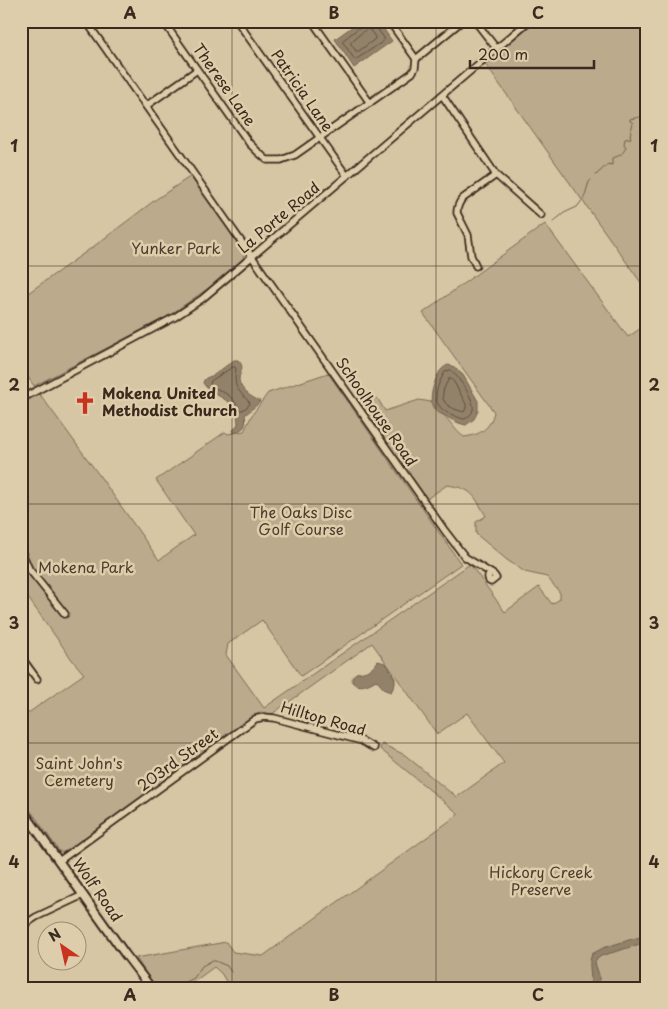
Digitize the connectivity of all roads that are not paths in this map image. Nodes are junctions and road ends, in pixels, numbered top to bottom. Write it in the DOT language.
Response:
graph roads {
  1 [pos="86,21"];
  2 [pos="163,21"];
  3 [pos="237,21"];
  4 [pos="312,21"];
  5 [pos="389,21"];
  6 [pos="462,21"];
  7 [pos="476,21"];
  8 [pos="529,21"];
  9 [pos="496,48"];
  10 [pos="416,59"];
  11 [pos="198,70"];
  12 [pos="442,95"];
  13 [pos="370,103"];
  14 [pos="146,106"];
  15 [pos="320,138"];
  16 [pos="496,175"];
  17 [pos="347,176"];
  18 [pos="541,215"];
  19 [pos="251,257"];
  20 [pos="476,266"];
  21 [pos="21,399"];
  22 [pos="21,455"];
  23 [pos="21,501"];
  24 [pos="21,550"];
  25 [pos="490,573"];
  26 [pos="65,614"];
  27 [pos="21,657"];
  28 [pos="37,679"];
  29 [pos="264,717"];
  30 [pos="374,748"];
  31 [pos="22,810"];
  32 [pos="59,861"];
  33 [pos="84,895"];
  34 [pos="21,927"];
  35 [pos="149,986"];
  1 -- 14 [label="street"];
  2 -- 11 [label="street, Therese Lane"];
  3 -- 15 [label="street, Patricia Lane"];
  4 -- 13 [label="street"];
  5 -- 10 [label="street"];
  6 -- 10 [label="street"];
  7 -- 9 [label="street"];
  8 -- 9 [label="street, La Porte Road"];
  9 -- 12 [label="street, La Porte Road"];
  10 -- 13 [label="street"];
  11 -- 14 [label="street"];
  11 -- 15 [label="street, Therese Lane"];
  12 -- 16 [label="street"];
  12 -- 17 [label="street, La Porte Road"];
  13 -- 15 [label="street"];
  14 -- 19 [label="street, Schoolhouse Road"];
  15 -- 17 [label="street, Patricia Lane"];
  16 -- 18 [label="street"];
  16 -- 20 [label="street"];
  17 -- 19 [label="street, La Porte Road"];
  19 -- 21 [label="street, La Porte Road"];
  19 -- 25 [label="street, Schoolhouse Road"];
  22 -- 23 [label="street"];
  24 -- 26 [label="street"];
  27 -- 28 [label="street"];
  29 -- 30 [label="street, Hilltop Road"];
  29 -- 32 [label="street, 203rd Street"];
  31 -- 32 [label="main road, Wolf Road"];
  32 -- 33 [label="main road, Wolf Road"];
  33 -- 34 [label="street"];
  33 -- 35 [label="main road, Wolf Road"];
}
